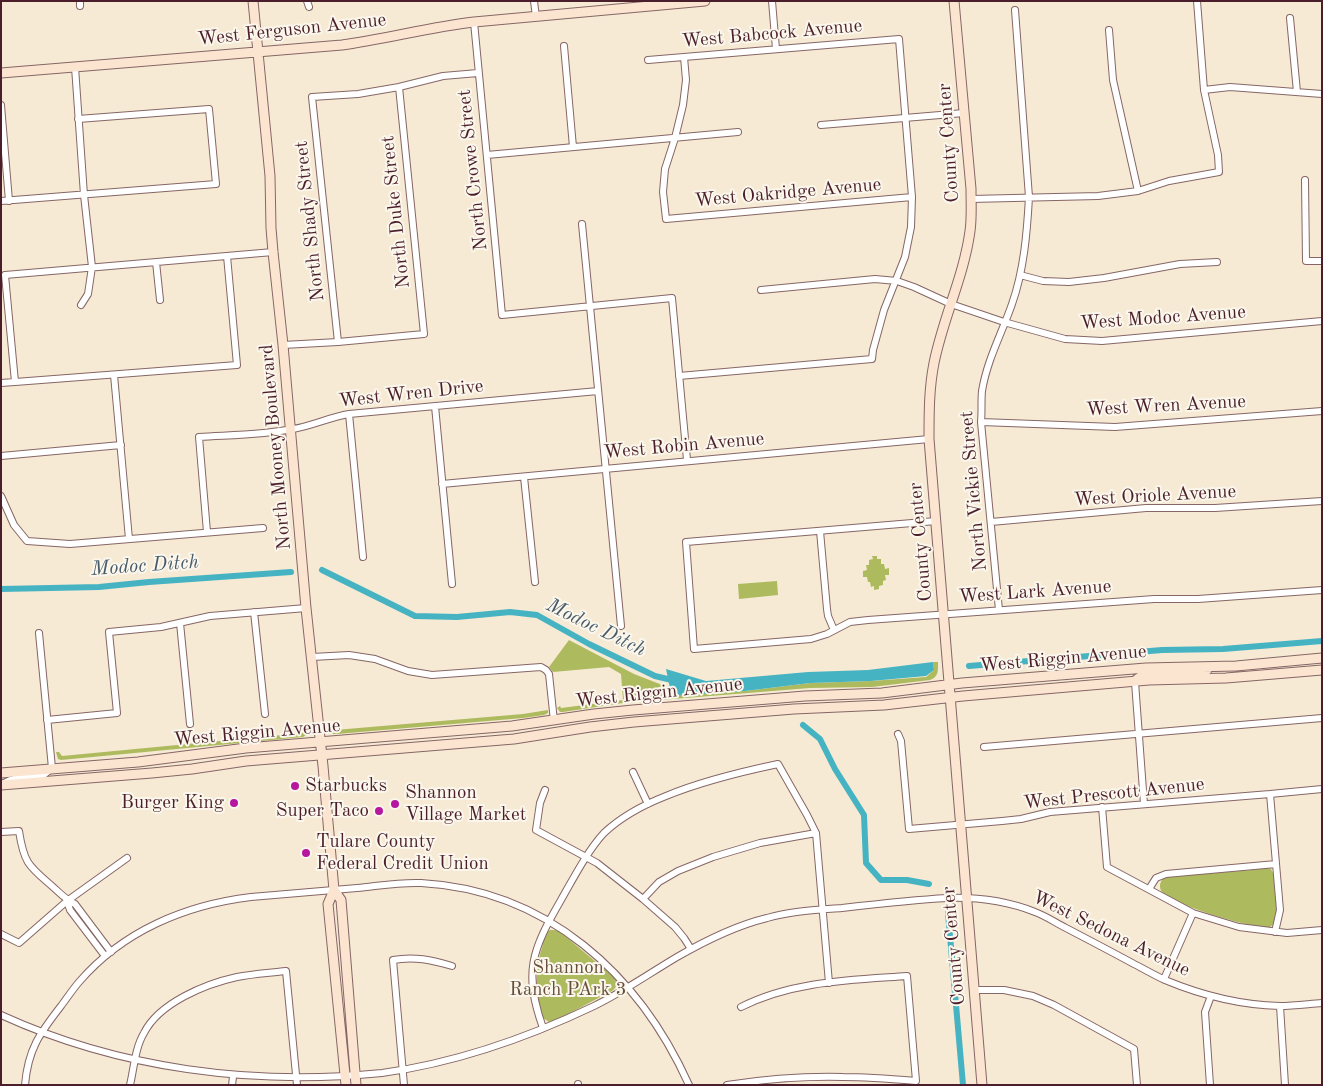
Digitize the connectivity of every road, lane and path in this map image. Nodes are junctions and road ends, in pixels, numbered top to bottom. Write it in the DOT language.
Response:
graph roads {
  1 [pos="253,1"];
  2 [pos="534,1"];
  3 [pos="705,1"];
  4 [pos="772,1"];
  5 [pos="954,1"];
  6 [pos="1198,1"];
  7 [pos="681,2"];
  8 [pos="1016,10"];
  9 [pos="536,17"];
  10 [pos="1290,18"];
  11 [pos="474,22"];
  12 [pos="1109,30"];
  13 [pos="564,46"];
  14 [pos="776,49"];
  15 [pos="258,53"];
  16 [pos="684,57"];
  17 [pos="648,60"];
  18 [pos="75,67"];
  19 [pos="1,73"];
  20 [pos="478,73"];
  21 [pos="399,87"];
  22 [pos="1204,90"];
  23 [pos="1297,92"];
  24 [pos="1322,94"];
  25 [pos="1,105"];
  26 [pos="964,113"];
  27 [pos="906,118"];
  28 [pos="78,119"];
  29 [pos="821,125"];
  30 [pos="738,132"];
  31 [pos="675,138"];
  32 [pos="573,147"];
  33 [pos="487,155"];
  34 [pos="1305,180"];
  35 [pos="1138,191"];
  36 [pos="84,194"];
  37 [pos="912,197"];
  38 [pos="1029,197"];
  39 [pos="971,198"];
  40 [pos="1,201"];
  41 [pos="9,201"];
  42 [pos="582,224"];
  43 [pos="273,252"];
  44 [pos="226,256"];
  45 [pos="1322,261"];
  46 [pos="156,262"];
  47 [pos="1217,262"];
  48 [pos="92,266"];
  49 [pos="1020,275"];
  50 [pos="896,281"];
  51 [pos="761,290"];
  52 [pos="160,300"];
  53 [pos="951,304"];
  54 [pos="81,305"];
  55 [pos="589,306"];
  56 [pos="1322,321"];
  57 [pos="1004,322"];
  58 [pos="338,342"];
  59 [pos="283,345"];
  60 [pos="114,374"];
  61 [pos="679,376"];
  62 [pos="15,382"];
  63 [pos="1,383"];
  64 [pos="598,392"];
  65 [pos="435,406"];
  66 [pos="1322,411"];
  67 [pos="349,414"];
  68 [pos="981,422"];
  69 [pos="290,430"];
  70 [pos="929,439"];
  71 [pos="121,445"];
  72 [pos="1,456"];
  73 [pos="687,460"];
  74 [pos="606,468"];
  75 [pos="524,477"];
  76 [pos="442,484"];
  77 [pos="1,496"];
  78 [pos="1322,501"];
  79 [pos="936,521"];
  80 [pos="990,522"];
  81 [pos="263,528"];
  82 [pos="820,531"];
  83 [pos="207,532"];
  84 [pos="129,539"];
  85 [pos="363,557"];
  86 [pos="535,582"];
  87 [pos="452,584"];
  88 [pos="1322,590"];
  89 [pos="306,608"];
  90 [pos="999,610"];
  91 [pos="254,612"];
  92 [pos="943,614"];
  93 [pos="180,623"];
  94 [pos="622,626"];
  95 [pos="834,630"];
  96 [pos="39,633"];
  97 [pos="312,657"];
  98 [pos="1322,658"];
  99 [pos="1216,666"];
  100 [pos="1322,670"];
  101 [pos="1135,682"];
  102 [pos="948,685"];
  103 [pos="950,698"];
  104 [pos="265,714"];
  105 [pos="1322,718"];
  106 [pos="47,720"];
  107 [pos="554,721"];
  108 [pos="190,724"];
  109 [pos="1139,733"];
  110 [pos="898,734"];
  111 [pos="320,743"];
  112 [pos="984,747"];
  113 [pos="321,754"];
  114 [pos="98,765"];
  115 [pos="52,768"];
  116 [pos="633,772"];
  117 [pos="1,773"];
  118 [pos="65,780"];
  119 [pos="2,785"];
  120 [pos="1322,789"];
  121 [pos="545,790"];
  122 [pos="1270,794"];
  123 [pos="648,804"];
  124 [pos="1144,804"];
  125 [pos="1102,807"];
  126 [pos="960,825"];
  127 [pos="1,832"];
  128 [pos="816,833"];
  129 [pos="587,857"];
  130 [pos="127,858"];
  131 [pos="1276,864"];
  132 [pos="1149,889"];
  133 [pos="334,890"];
  134 [pos="643,898"];
  135 [pos="967,898"];
  136 [pos="67,901"];
  137 [pos="822,910"];
  138 [pos="1193,913"];
  139 [pos="549,921"];
  140 [pos="1322,930"];
  141 [pos="1275,932"];
  142 [pos="1,934"];
  143 [pos="691,949"];
  144 [pos="108,954"];
  145 [pos="452,966"];
  146 [pos="1164,980"];
  147 [pos="829,983"];
  148 [pos="629,988"];
  149 [pos="975,990"];
  150 [pos="1211,996"];
  151 [pos="1322,1003"];
  152 [pos="1280,1006"];
  153 [pos="741,1007"];
  154 [pos="1,1015"];
  155 [pos="543,1028"];
  156 [pos="41,1031"];
  157 [pos="135,1061"];
  158 [pos="403,1070"];
  159 [pos="233,1077"];
  160 [pos="345,1081"];
  161 [pos="355,1081"];
  162 [pos="297,1082"];
  163 [pos="25,1085"];
  164 [pos="130,1085"];
  165 [pos="232,1085"];
  166 [pos="404,1085"];
  167 [pos="689,1085"];
  168 [pos="727,1085"];
  169 [pos="982,1085"];
  170 [pos="1137,1085"];
  171 [pos="1210,1085"];
  172 [pos="1286,1085"];
  1 -- 15 [label="street, North Mooney Boulevard"];
  2 -- 9 [label="street"];
  3 -- 7 [label="street, West Ferguson Avenue"];
  4 -- 14 [label="street"];
  5 -- 26 [label="street, County Center"];
  6 -- 22 [label="street"];
  7 -- 9 [label="street, West Ferguson Avenue"];
  8 -- 38 [label="street, North Vickie Street"];
  9 -- 11 [label="street, West Ferguson Avenue"];
  10 -- 23 [label="street"];
  11 -- 15 [label="street, West Ferguson Avenue"];
  11 -- 20 [label="street, North Crowe Street"];
  12 -- 35 [label="street"];
  13 -- 32 [label="street"];
  14 -- 16 [label="street, West Babcock Avenue"];
  14 -- 27 [label="street, West Babcock Avenue"];
  15 -- 18 [label="street, West Ferguson Avenue"];
  15 -- 43 [label="street, North Mooney Boulevard"];
  16 -- 17 [label="street, West Babcock Avenue"];
  16 -- 31 [label="street"];
  18 -- 19 [label="street, West Ferguson Avenue"];
  18 -- 28 [label="street"];
  20 -- 21 [label="street"];
  20 -- 33 [label="street, North Crowe Street"];
  21 -- 58 [label="street, North Shady Street"];
  21 -- 58 [label="street, North Duke Street"];
  22 -- 23 [label="street"];
  22 -- 35 [label="street"];
  23 -- 24 [label="street"];
  25 -- 41 [label="street"];
  26 -- 27 [label="street"];
  26 -- 39 [label="street, County Center"];
  27 -- 29 [label="street"];
  27 -- 37 [label="street"];
  28 -- 36 [label="street"];
  28 -- 36 [label="street"];
  30 -- 31 [label="street"];
  31 -- 32 [label="street"];
  31 -- 37 [label="street, West Oakridge Avenue"];
  32 -- 33 [label="street"];
  33 -- 55 [label="street, North Crowe Street"];
  34 -- 45 [label="street"];
  35 -- 38 [label="street"];
  36 -- 41 [label="street"];
  36 -- 48 [label="street"];
  37 -- 50 [label="street"];
  38 -- 39 [label="street"];
  38 -- 49 [label="street, North Vickie Street"];
  39 -- 53 [label="street, County Center"];
  40 -- 41 [label="street"];
  42 -- 55 [label="street"];
  43 -- 44 [label="street"];
  43 -- 59 [label="street, North Mooney Boulevard"];
  44 -- 46 [label="street"];
  44 -- 60 [label="street"];
  46 -- 48 [label="street"];
  46 -- 52 [label="street"];
  47 -- 49 [label="street"];
  48 -- 54 [label="street"];
  48 -- 62 [label="street"];
  49 -- 57 [label="street, North Vickie Street"];
  50 -- 51 [label="street, West Modoc Avenue"];
  50 -- 53 [label="street, West Modoc Avenue"];
  50 -- 61 [label="street"];
  53 -- 57 [label="street, West Modoc Avenue"];
  53 -- 70 [label="street, County Center"];
  55 -- 61 [label="street"];
  55 -- 64 [label="street"];
  56 -- 57 [label="street, West Modoc Avenue"];
  57 -- 68 [label="street, North Vickie Street"];
  58 -- 59 [label="street"];
  59 -- 69 [label="street, North Mooney Boulevard"];
  60 -- 62 [label="street"];
  60 -- 71 [label="street"];
  61 -- 73 [label="street"];
  62 -- 63 [label="street"];
  64 -- 65 [label="street, West Wren Drive"];
  64 -- 74 [label="street"];
  65 -- 67 [label="street, West Wren Drive"];
  65 -- 76 [label="street"];
  66 -- 68 [label="street, West Wren Avenue"];
  67 -- 69 [label="street, West Wren Drive"];
  67 -- 85 [label="street"];
  68 -- 80 [label="street, North Vickie Street"];
  69 -- 83 [label="street, West Wren Drive"];
  69 -- 89 [label="street, North Mooney Boulevard"];
  70 -- 73 [label="street, West Robin Avenue"];
  70 -- 79 [label="street, County Center"];
  71 -- 72 [label="street"];
  71 -- 84 [label="street"];
  73 -- 74 [label="street, West Robin Avenue"];
  74 -- 75 [label="street, West Robin Avenue"];
  74 -- 94 [label="street"];
  75 -- 76 [label="street, West Robin Avenue"];
  75 -- 86 [label="street"];
  76 -- 87 [label="street"];
  77 -- 84 [label="street"];
  78 -- 80 [label="street, West Oriole Avenue"];
  79 -- 82 [label="street"];
  79 -- 92 [label="street, County Center"];
  80 -- 90 [label="street, North Vickie Street"];
  81 -- 83 [label="street"];
  82 -- 95 [label="street"];
  82 -- 95 [label="street, West Lark Avenue"];
  83 -- 84 [label="street"];
  88 -- 90 [label="street, West Lark Avenue"];
  89 -- 91 [label="street"];
  89 -- 97 [label="street, North Mooney Boulevard"];
  90 -- 92 [label="street, West Lark Avenue"];
  91 -- 93 [label="street"];
  91 -- 104 [label="street"];
  92 -- 95 [label="street, West Lark Avenue"];
  92 -- 102 [label="street, County Center"];
  93 -- 106 [label="street"];
  93 -- 108 [label="street"];
  96 -- 106 [label="street"];
  97 -- 107 [label="street"];
  97 -- 111 [label="street, North Mooney Boulevard"];
  98 -- 99 [label="street, West Riggin Avenue"];
  99 -- 101 [label="street"];
  99 -- 102 [label="street, West Riggin Avenue"];
  100 -- 101 [label="street, West Riggin Avenue"];
  101 -- 103 [label="street, West Riggin Avenue"];
  101 -- 109 [label="street"];
  102 -- 103 [label="street, County Center"];
  102 -- 107 [label="street, West Riggin Avenue"];
  103 -- 113 [label="street, West Riggin Avenue"];
  103 -- 126 [label="street, County Center"];
  105 -- 109 [label="street"];
  106 -- 115 [label="street"];
  107 -- 111 [label="street, West Riggin Avenue"];
  109 -- 112 [label="street"];
  109 -- 124 [label="street"];
  110 -- 126 [label="street, West Prescott Avenue"];
  111 -- 113 [label="street, North Mooney Boulevard"];
  111 -- 114 [label="street, West Riggin Avenue"];
  113 -- 118 [label="street, West Riggin Avenue"];
  113 -- 133 [label="street, North Mooney Boulevard"];
  114 -- 115 [label="street, West Riggin Avenue"];
  114 -- 118 [label="street"];
  115 -- 117 [label="street, West Riggin Avenue"];
  115 -- 119 [label="street"];
  116 -- 123 [label="street"];
  118 -- 119 [label="street, West Riggin Avenue"];
  120 -- 122 [label="street, West Prescott Avenue"];
  121 -- 129 [label="street"];
  122 -- 124 [label="street, West Prescott Avenue"];
  122 -- 131 [label="street"];
  123 -- 128 [label="street"];
  123 -- 129 [label="street"];
  124 -- 125 [label="street, West Prescott Avenue"];
  125 -- 126 [label="street, West Prescott Avenue"];
  125 -- 132 [label="street"];
  126 -- 135 [label="street, County Center"];
  127 -- 136 [label="street"];
  128 -- 134 [label="street"];
  128 -- 137 [label="street"];
  129 -- 134 [label="street"];
  129 -- 139 [label="street"];
  130 -- 136 [label="street"];
  131 -- 132 [label="street"];
  131 -- 141 [label="street"];
  132 -- 138 [label="street"];
  133 -- 139 [label="street"];
  133 -- 144 [label="street"];
  133 -- 160 [label="street, North Mooney Boulevard"];
  133 -- 161 [label="street, North Mooney Boulevard"];
  134 -- 143 [label="street"];
  135 -- 137 [label="street, West Sedona Avenue"];
  135 -- 146 [label="street, West Sedona Avenue"];
  135 -- 149 [label="street, County Center"];
  136 -- 142 [label="street"];
  136 -- 144 [label="street"];
  137 -- 143 [label="street, West Sedona Avenue"];
  137 -- 147 [label="street"];
  138 -- 141 [label="street"];
  138 -- 146 [label="street"];
  139 -- 148 [label="street"];
  139 -- 155 [label="street"];
  140 -- 141 [label="street"];
  143 -- 148 [label="street, West Sedona Avenue"];
  144 -- 156 [label="street"];
  145 -- 158 [label="street"];
  146 -- 150 [label="street, West Sedona Avenue"];
  147 -- 153 [label="street"];
  147 -- 168 [label="street"];
  148 -- 155 [label="street, West Sedona Avenue"];
  148 -- 167 [label="street"];
  149 -- 169 [label="street, County Center"];
  149 -- 170 [label="street"];
  150 -- 152 [label="street, West Sedona Avenue"];
  150 -- 171 [label="street"];
  151 -- 152 [label="street, West Sedona Avenue"];
  152 -- 172 [label="street"];
  154 -- 156 [label="street, West Sedona Avenue"];
  155 -- 158 [label="street, West Sedona Avenue"];
  156 -- 157 [label="street, West Sedona Avenue"];
  156 -- 163 [label="street"];
  157 -- 159 [label="street, West Sedona Avenue"];
  157 -- 162 [label="street"];
  157 -- 164 [label="street"];
  158 -- 161 [label="street, West Sedona Avenue"];
  158 -- 166 [label="street"];
  159 -- 162 [label="street, West Sedona Avenue"];
  159 -- 165 [label="street"];
  160 -- 161 [label="street, West Sedona Avenue"];
  160 -- 162 [label="street, West Sedona Avenue"];
}
